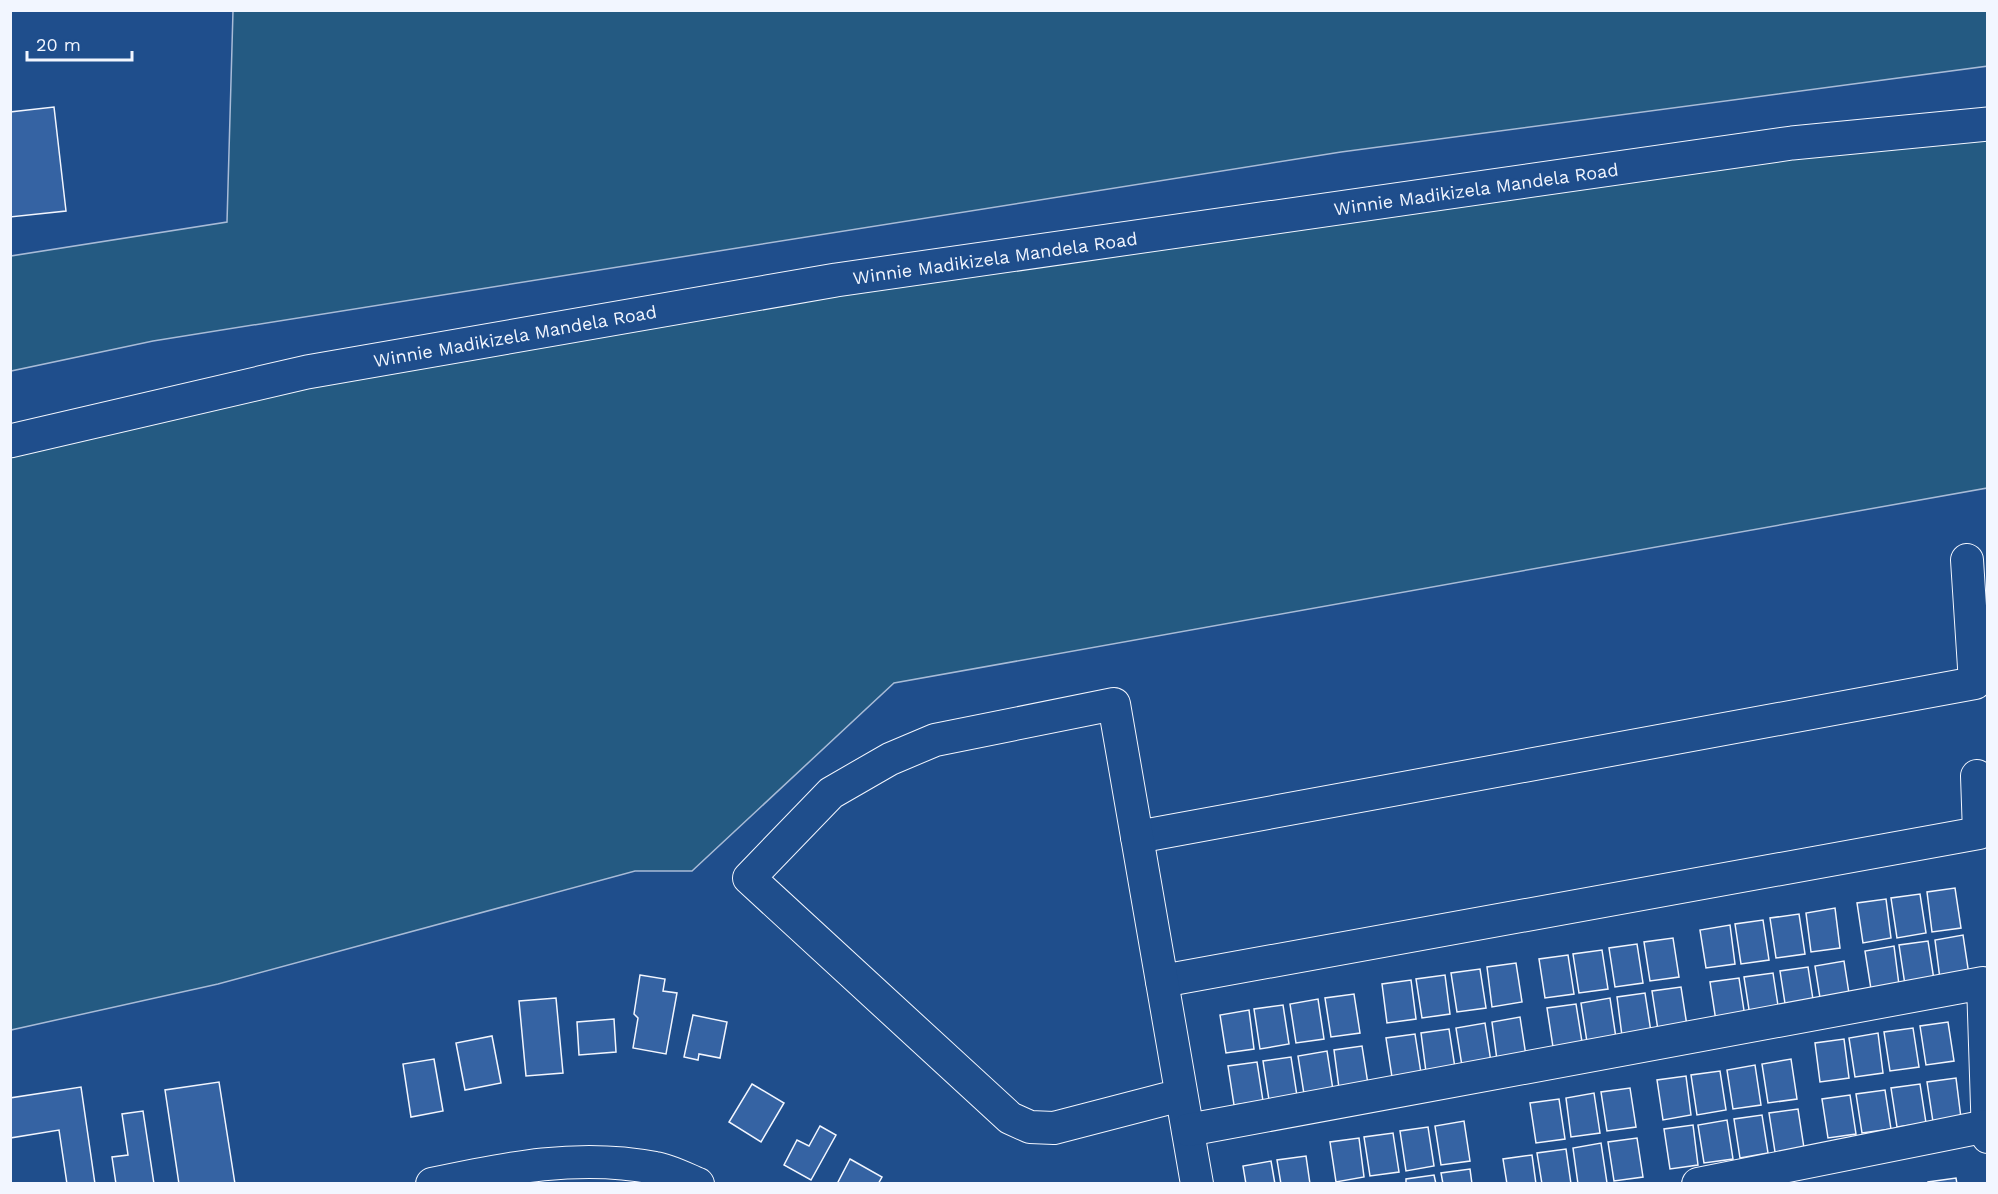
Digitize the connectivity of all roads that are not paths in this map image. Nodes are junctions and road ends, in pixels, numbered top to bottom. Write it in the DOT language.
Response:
graph roads {
  1 [pos="1988,124"];
  2 [pos="10,441"];
  3 [pos="1967,560"];
  4 [pos="1977,776"];
  5 [pos="1137,837"];
  6 [pos="1162,981"];
  7 [pos="1181,1095"];
  8 [pos="1987,1126"];
  9 [pos="1188,1130"];
  10 [pos="1988,1137"];
  11 [pos="432,1184"];
  12 [pos="698,1184"];
  13 [pos="1197,1184"];
  14 [pos="1698,1184"];
  1 -- 2 [label="main road, Winnie Madikizela Mandela Road"];
  3 -- 5 [label="street"];
  4 -- 6 [label="street"];
  5 -- 6 [label="street"];
  5 -- 7 [label="street"];
  6 -- 7 [label="street"];
  7 -- 9 [label="street"];
  8 -- 9 [label="street"];
  8 -- 10 [label="street"];
  8 -- 14 [label="street"];
  9 -- 13 [label="street"];
  11 -- 12 [label="street"];
}
